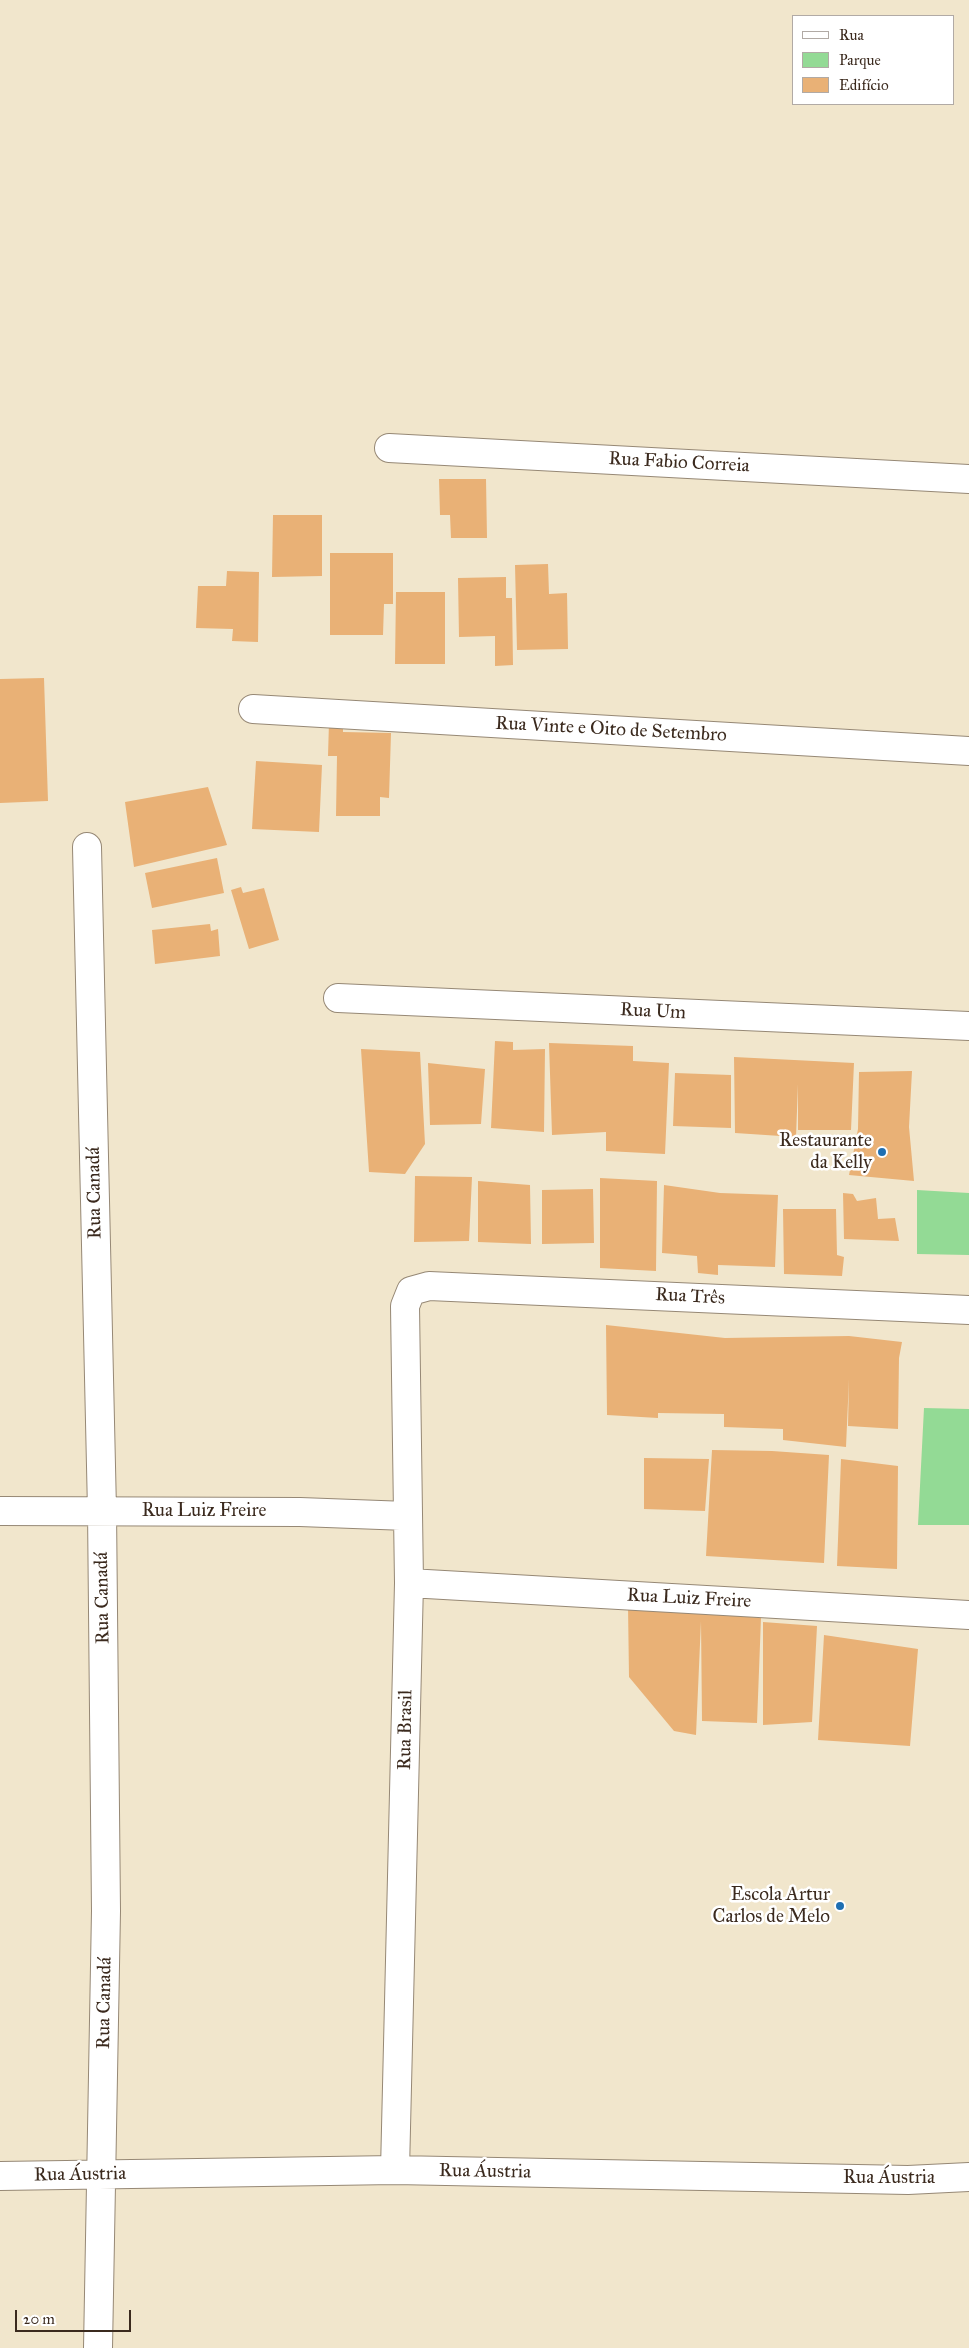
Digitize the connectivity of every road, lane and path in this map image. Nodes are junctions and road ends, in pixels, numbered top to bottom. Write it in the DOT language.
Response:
graph roads {
  1 [pos="389,448"];
  2 [pos="969,479"];
  3 [pos="253,709"];
  4 [pos="969,752"];
  5 [pos="87,847"];
  6 [pos="338,998"];
  7 [pos="969,1026"];
  8 [pos="411,1291"];
  9 [pos="969,1310"];
  10 [pos="102,1510"];
  11 [pos="0,1511"];
  12 [pos="407,1516"];
  13 [pos="409,1583"];
  14 [pos="969,1615"];
  15 [pos="395,2170"];
  16 [pos="102,2174"];
  17 [pos="0,2176"];
  18 [pos="969,2177"];
  19 [pos="98,2348"];
  1 -- 2 [label="street, Rua Fabio Correia"];
  3 -- 4 [label="street, Rua Vinte e Oito de Setembro"];
  5 -- 10 [label="street, Rua Canadá"];
  6 -- 7 [label="street, Rua Um"];
  8 -- 9 [label="street, Rua Três"];
  8 -- 12 [label="street, Rua Brasil"];
  10 -- 11 [label="street, Rua Luiz Freire"];
  10 -- 12 [label="street, Rua Luiz Freire"];
  10 -- 16 [label="street, Rua Canadá"];
  12 -- 13 [label="street, Rua Brasil"];
  13 -- 14 [label="street, Rua Luiz Freire"];
  13 -- 15 [label="street, Rua Brasil"];
  15 -- 16 [label="street, Rua Áustria"];
  15 -- 18 [label="street, Rua Áustria"];
  16 -- 17 [label="street, Rua Áustria"];
  16 -- 19 [label="street, Rua Canadá"];
}
